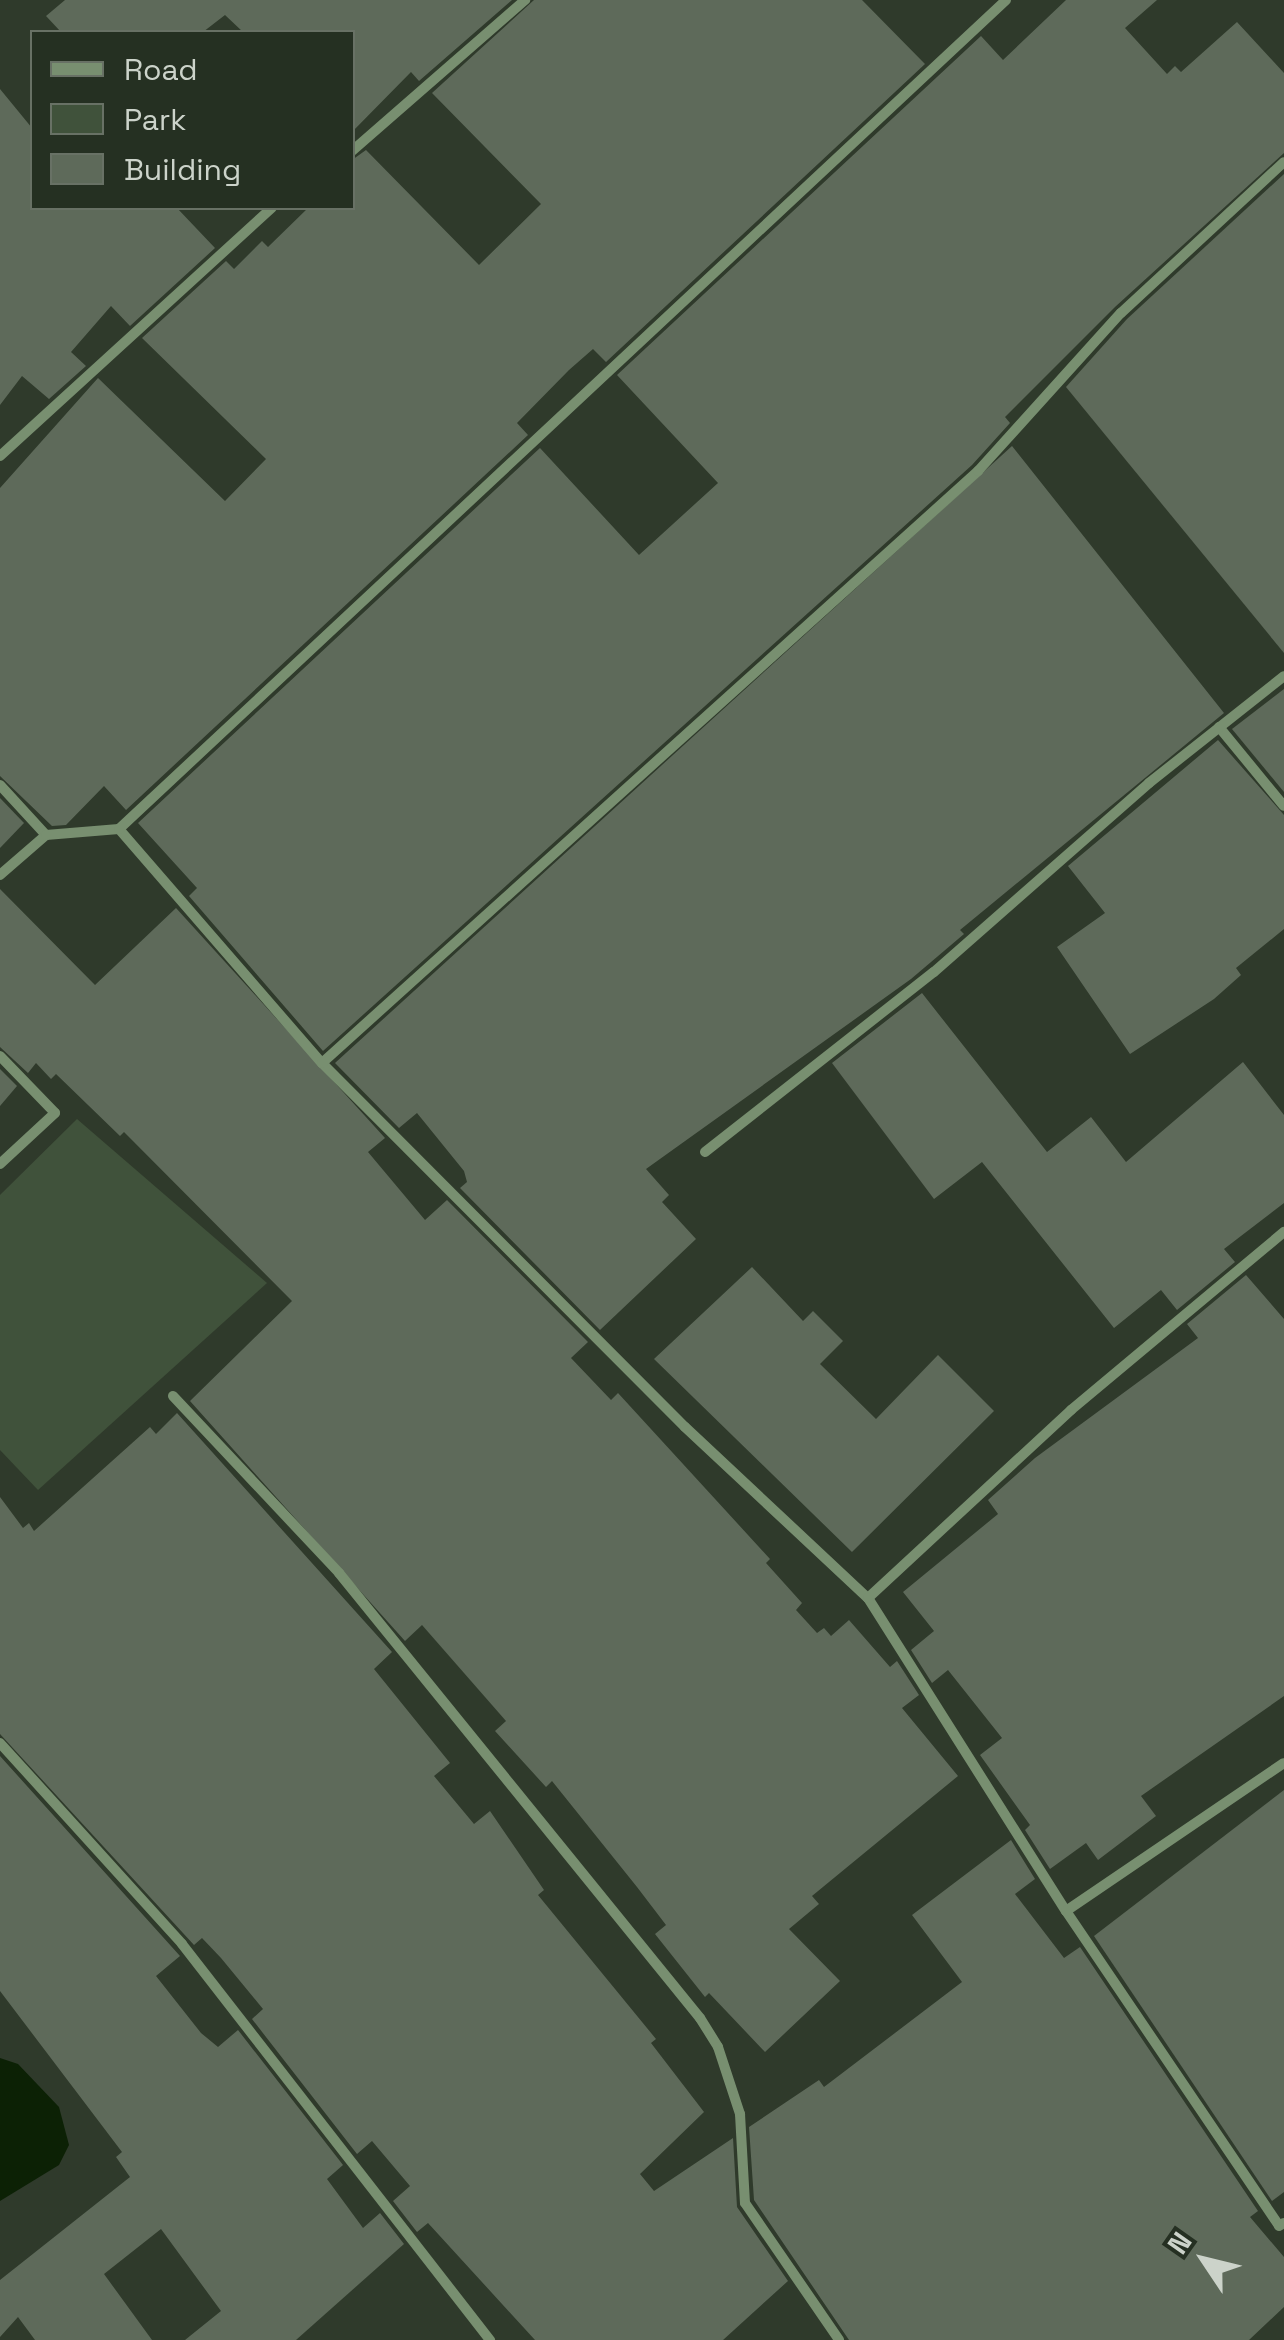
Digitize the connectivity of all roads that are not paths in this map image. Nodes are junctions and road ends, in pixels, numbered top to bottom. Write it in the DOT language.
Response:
graph roads {
  1 [pos="525,0"];
  2 [pos="1006,0"];
  3 [pos="355,148"];
  4 [pos="1284,162"];
  5 [pos="270,210"];
  6 [pos="0,456"];
  7 [pos="1284,676"];
  8 [pos="1219,727"];
  9 [pos="0,784"];
  10 [pos="1284,806"];
  11 [pos="119,830"];
  12 [pos="46,836"];
  13 [pos="0,874"];
  14 [pos="0,1056"];
  15 [pos="322,1063"];
  16 [pos="705,1152"];
  17 [pos="0,1164"];
  18 [pos="1284,1232"];
  19 [pos="173,1396"];
  20 [pos="868,1598"];
  21 [pos="0,1744"];
  22 [pos="1284,1763"];
  23 [pos="1066,1911"];
  24 [pos="1284,2222"];
  25 [pos="490,2340"];
  26 [pos="838,2340"];
  1 -- 3 [label="street"];
  2 -- 11 [label="street"];
  4 -- 15 [label="street"];
  5 -- 6 [label="street"];
  7 -- 8 [label="street"];
  8 -- 10 [label="street"];
  8 -- 16 [label="street"];
  9 -- 12 [label="street"];
  11 -- 12 [label="street"];
  11 -- 15 [label="street"];
  12 -- 13 [label="street"];
  14 -- 17 [label="street"];
  15 -- 20 [label="street"];
  18 -- 20 [label="street"];
  19 -- 26 [label="street"];
  20 -- 23 [label="street"];
  21 -- 25 [label="street"];
  22 -- 23 [label="street"];
  23 -- 24 [label="street"];
}
